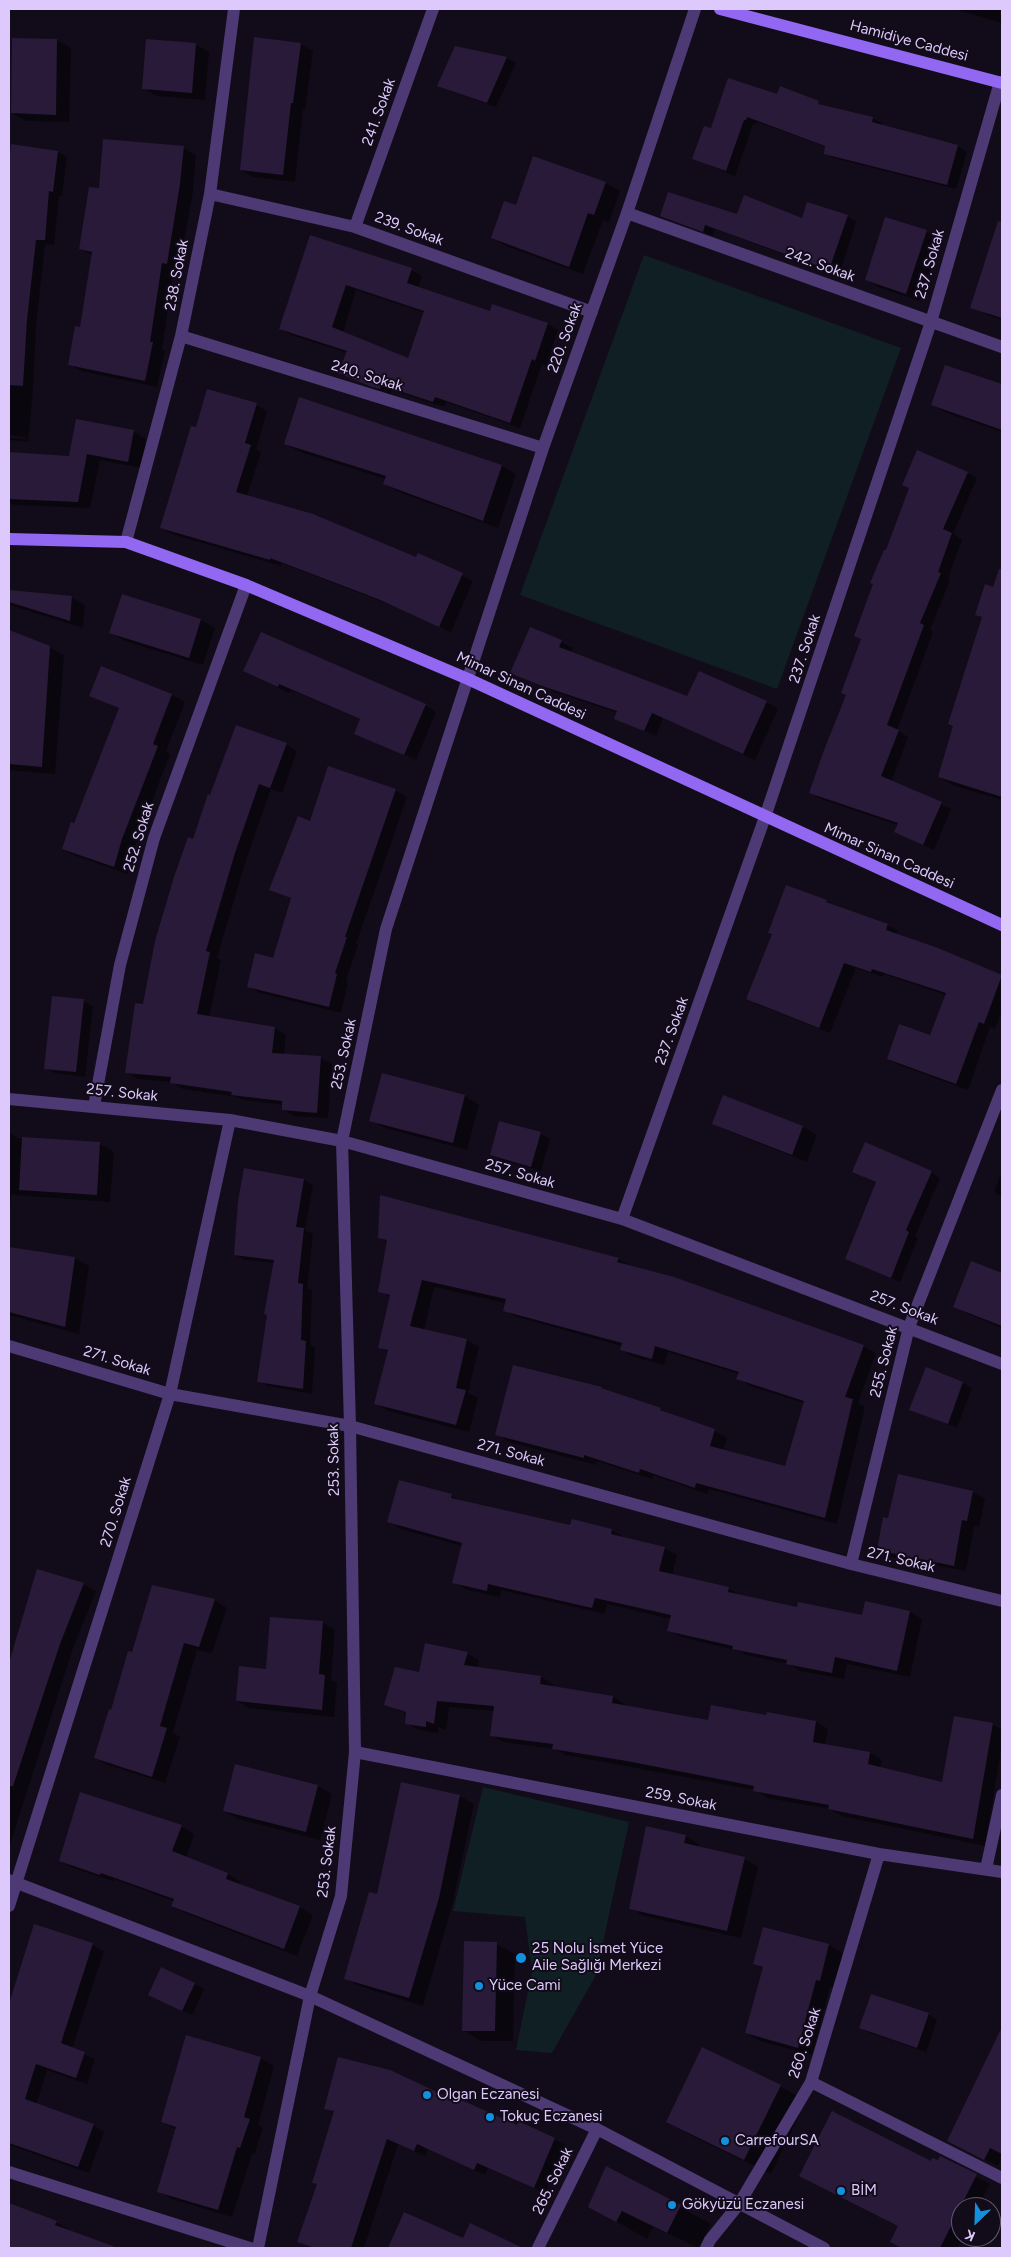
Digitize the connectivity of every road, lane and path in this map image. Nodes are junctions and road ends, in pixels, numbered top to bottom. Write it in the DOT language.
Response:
graph roads {
  1 [pos="234,9"];
  2 [pos="433,9"];
  3 [pos="695,9"];
  4 [pos="720,9"];
  5 [pos="1001,82"];
  6 [pos="210,194"];
  7 [pos="627,214"];
  8 [pos="355,227"];
  9 [pos="592,312"];
  10 [pos="931,322"];
  11 [pos="181,336"];
  12 [pos="1002,347"];
  13 [pos="542,448"];
  14 [pos="9,539"];
  15 [pos="126,542"];
  16 [pos="246,585"];
  17 [pos="468,679"];
  18 [pos="765,818"];
  19 [pos="1002,925"];
  20 [pos="1002,1090"];
  21 [pos="9,1099"];
  22 [pos="94,1106"];
  23 [pos="999,1113"];
  24 [pos="230,1120"];
  25 [pos="342,1141"];
  26 [pos="622,1219"];
  27 [pos="909,1327"];
  28 [pos="9,1346"];
  29 [pos="1002,1364"];
  30 [pos="170,1394"];
  31 [pos="350,1426"];
  32 [pos="850,1564"];
  33 [pos="1002,1600"];
  34 [pos="354,1752"];
  35 [pos="1002,1795"];
  36 [pos="879,1854"];
  37 [pos="986,1869"];
  38 [pos="1002,1872"];
  39 [pos="13,1882"];
  40 [pos="9,1906"];
  41 [pos="310,1996"];
  42 [pos="811,2082"];
  43 [pos="597,2129"];
  44 [pos="9,2172"];
  45 [pos="1002,2178"];
  46 [pos="739,2204"];
  47 [pos="250,2248"];
  48 [pos="258,2248"];
  49 [pos="538,2248"];
  50 [pos="706,2248"];
  51 [pos="824,2248"];
  1 -- 6 [label="street, 238. Sokak"];
  2 -- 8 [label="street, 241. Sokak"];
  3 -- 7 [label="street, 220. Sokak"];
  4 -- 5 [label="main road, Hamidiye Caddesi"];
  5 -- 10 [label="street, 237. Sokak"];
  6 -- 8 [label="street, 239. Sokak"];
  6 -- 11 [label="street, 238. Sokak"];
  7 -- 9 [label="street, 220. Sokak"];
  7 -- 10 [label="street, 242. Sokak"];
  8 -- 9 [label="street, 239. Sokak"];
  9 -- 13 [label="street, 220. Sokak"];
  10 -- 12 [label="street, 242. Sokak"];
  10 -- 18 [label="street, 237. Sokak"];
  11 -- 13 [label="street, 240. Sokak"];
  11 -- 15 [label="street, 238. Sokak"];
  13 -- 17 [label="street, 220. Sokak"];
  14 -- 15 [label="main road, Mimar Sinan Caddesi"];
  15 -- 16 [label="main road, Mimar Sinan Caddesi"];
  16 -- 17 [label="main road, Mimar Sinan Caddesi"];
  16 -- 22 [label="street, 252. Sokak"];
  17 -- 18 [label="main road, Mimar Sinan Caddesi"];
  17 -- 25 [label="street, 253. Sokak"];
  18 -- 19 [label="main road, Mimar Sinan Caddesi"];
  18 -- 26 [label="street, 237. Sokak"];
  20 -- 23 [label="street, 255. Sokak"];
  21 -- 22 [label="street, 257. Sokak"];
  22 -- 24 [label="street, 257. Sokak"];
  23 -- 27 [label="street, 255. Sokak"];
  24 -- 25 [label="street, 257. Sokak"];
  24 -- 30 [label="street, 270. Sokak"];
  25 -- 26 [label="street, 257. Sokak"];
  25 -- 31 [label="street, 253. Sokak"];
  26 -- 27 [label="street, 257. Sokak"];
  27 -- 29 [label="street, 257. Sokak"];
  27 -- 32 [label="street, 255. Sokak"];
  28 -- 30 [label="street, 271. Sokak"];
  30 -- 31 [label="street, 271. Sokak"];
  30 -- 39 [label="street, 270. Sokak"];
  31 -- 32 [label="street, 271. Sokak"];
  31 -- 34 [label="street, 253. Sokak"];
  32 -- 33 [label="street, 271. Sokak"];
  34 -- 36 [label="street, 259. Sokak"];
  34 -- 41 [label="street, 253. Sokak"];
  35 -- 37 [label="street"];
  36 -- 37 [label="street, 259. Sokak"];
  36 -- 42 [label="street, 260. Sokak"];
  37 -- 38 [label="street, 259. Sokak"];
  39 -- 40 [label="street, 270. Sokak"];
  39 -- 41 [label="street"];
  41 -- 43 [label="street"];
  41 -- 48 [label="street, 253. Sokak"];
  42 -- 45 [label="street"];
  42 -- 46 [label="street, 260. Sokak"];
  43 -- 46 [label="street"];
  43 -- 49 [label="street, 265. Sokak"];
  44 -- 47 [label="street"];
  46 -- 50 [label="street, 260. Sokak"];
  46 -- 51 [label="street"];
}
